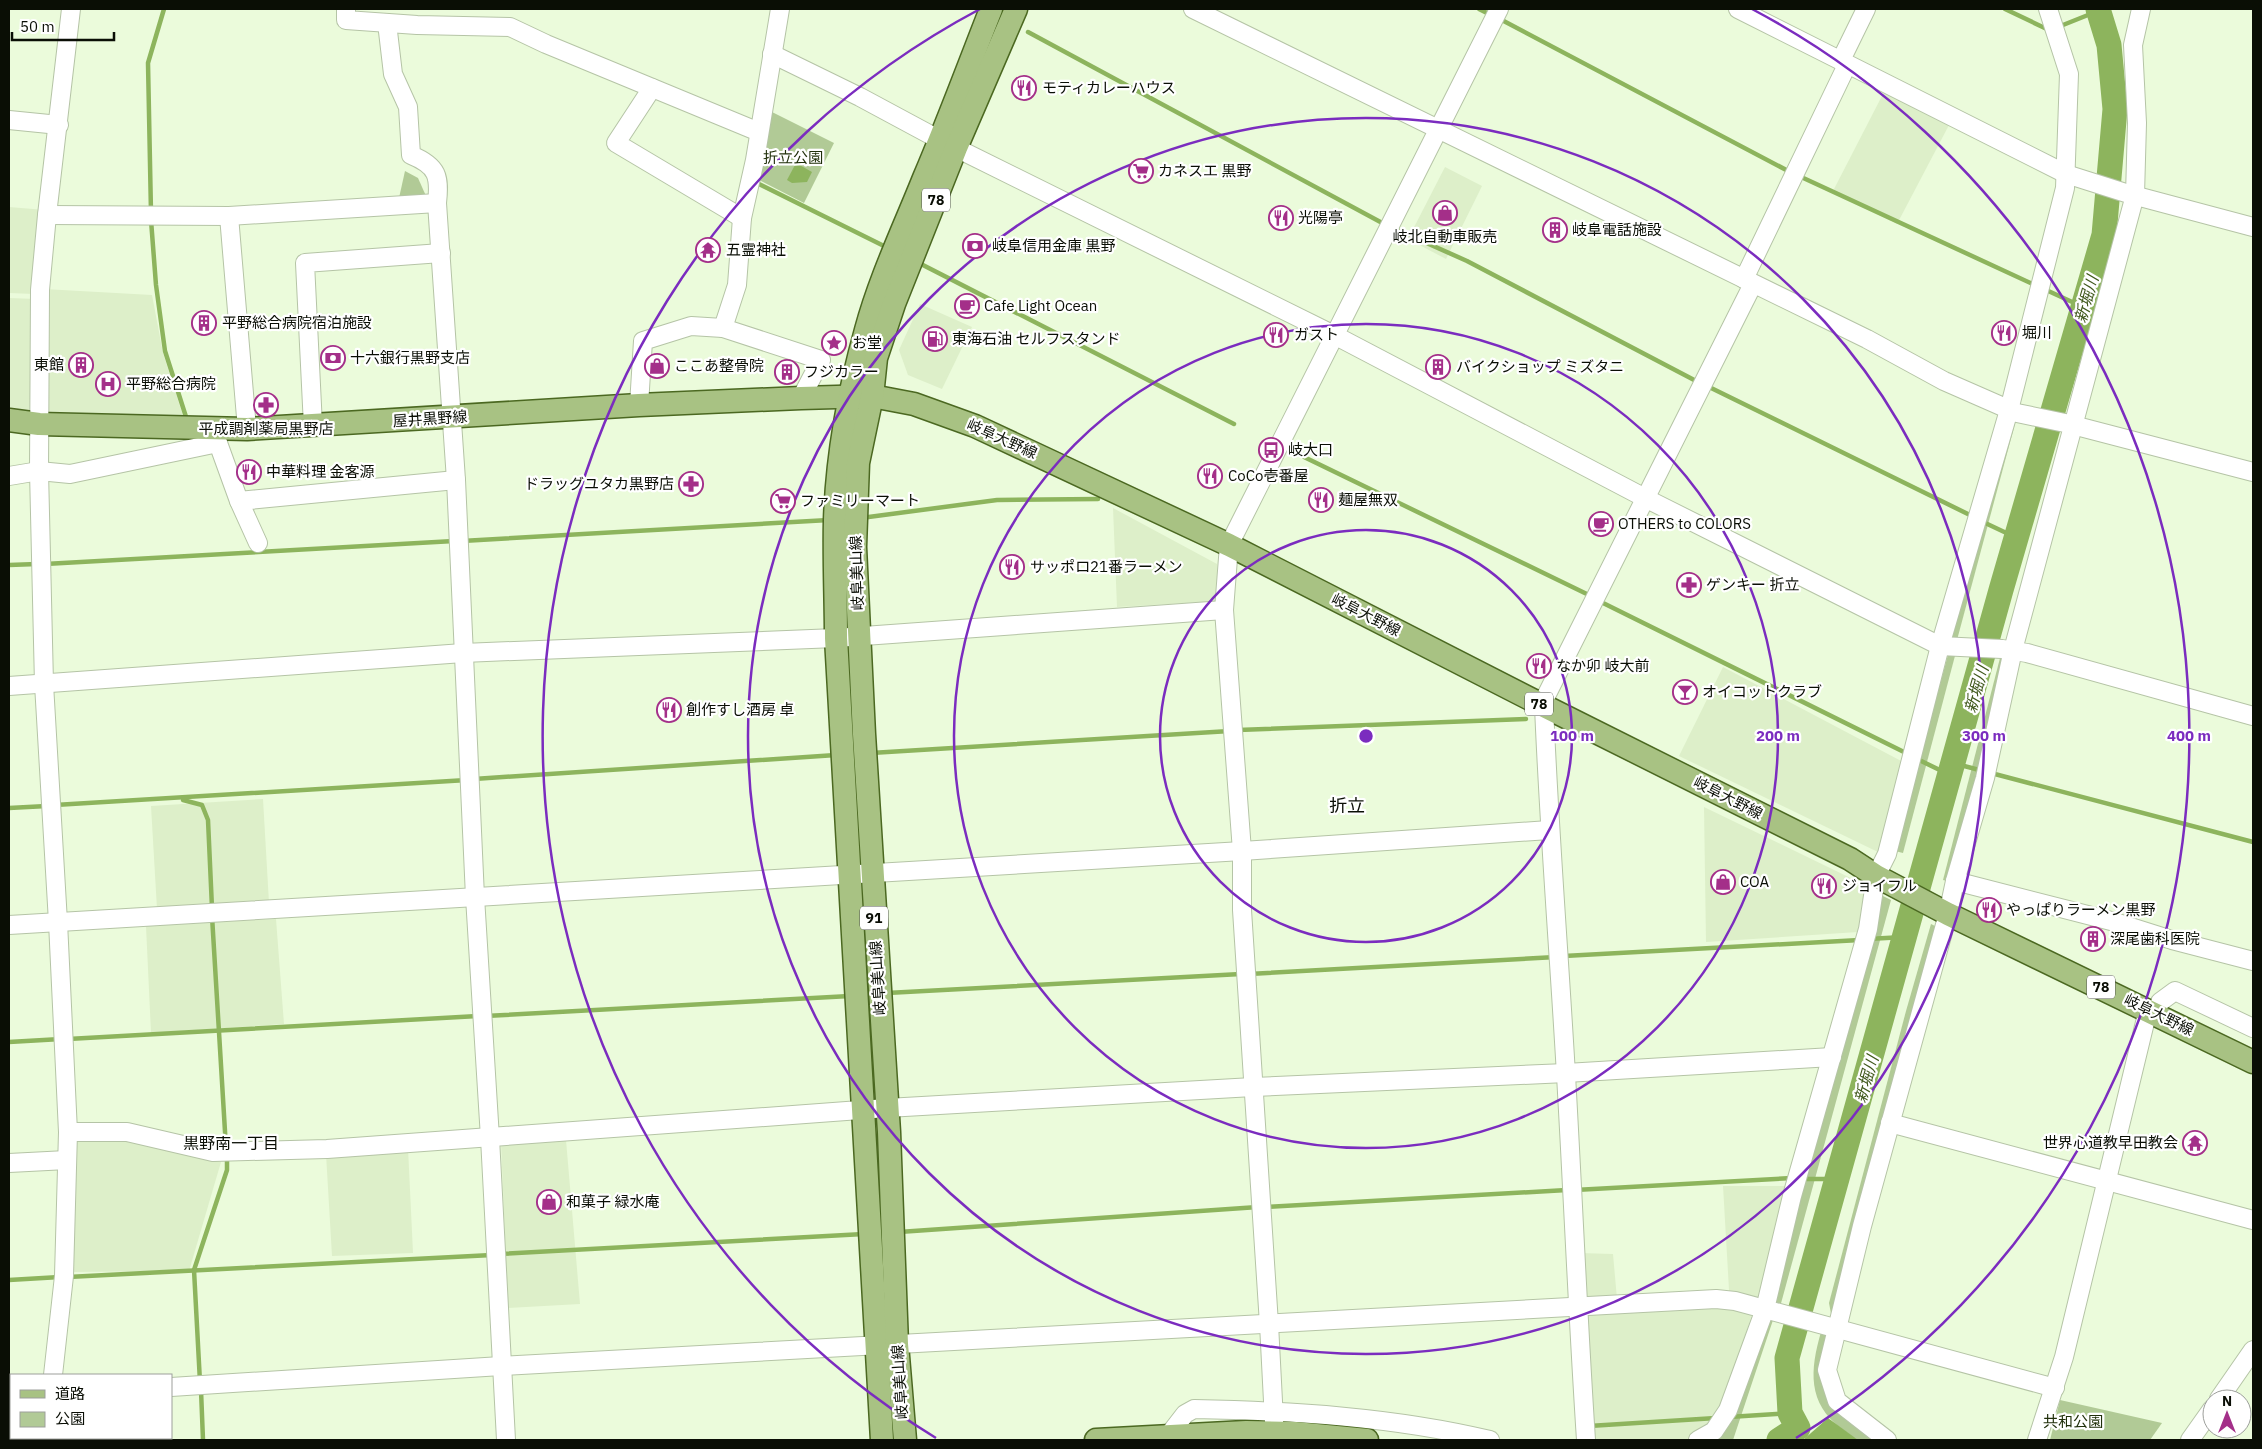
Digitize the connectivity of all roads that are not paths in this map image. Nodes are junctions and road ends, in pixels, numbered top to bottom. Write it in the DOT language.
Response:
graph roads {
  1 [pos="71,9"];
  2 [pos="346,9"];
  3 [pos="780,9"];
  4 [pos="991,9"];
  5 [pos="1016,9"];
  6 [pos="1193,9"];
  7 [pos="1499,9"];
  8 [pos="1738,9"];
  9 [pos="1866,9"];
  10 [pos="2048,9"];
  11 [pos="2141,9"];
  12 [pos="387,23"];
  13 [pos="772,54"];
  14 [pos="1844,62"];
  15 [pos="652,88"];
  16 [pos="9,120"];
  17 [pos="59,125"];
  18 [pos="1438,128"];
  19 [pos="759,132"];
  20 [pos="948,144"];
  21 [pos="2070,175"];
  22 [pos="2132,195"];
  23 [pos="437,203"];
  24 [pos="47,215"];
  25 [pos="229,216"];
  26 [pos="742,218"];
  27 [pos="2253,227"];
  28 [pos="441,253"];
  29 [pos="1749,282"];
  30 [pos="723,328"];
  31 [pos="1336,336"];
  32 [pos="862,397"];
  33 [pos="801,398"];
  34 [pos="639,405"];
  35 [pos="2013,412"];
  36 [pos="452,418"];
  37 [pos="9,420"];
  38 [pos="39,424"];
  39 [pos="2070,425"];
  40 [pos="313,426"];
  41 [pos="247,429"];
  42 [pos="216,435"];
  43 [pos="40,471"];
  44 [pos="2253,472"];
  45 [pos="9,476"];
  46 [pos="456,480"];
  47 [pos="1647,499"];
  48 [pos="239,501"];
  49 [pos="258,543"];
  50 [pos="1229,545"];
  51 [pos="1224,610"];
  52 [pos="859,636"];
  53 [pos="836,638"];
  54 [pos="1947,647"];
  55 [pos="2007,650"];
  56 [pos="463,653"];
  57 [pos="44,684"];
  58 [pos="9,686"];
  59 [pos="1544,706"];
  60 [pos="2253,716"];
  61 [pos="1549,830"];
  62 [pos="1242,852"];
  63 [pos="861,873"];
  64 [pos="1881,874"];
  65 [pos="475,897"];
  66 [pos="1951,899"];
  67 [pos="58,922"];
  68 [pos="9,925"];
  69 [pos="2253,961"];
  70 [pos="2154,1006"];
  71 [pos="2253,1028"];
  72 [pos="2252,1054"];
  73 [pos="1832,1058"];
  74 [pos="1566,1073"];
  75 [pos="1253,1087"];
  76 [pos="887,1108"];
  77 [pos="862,1110"];
  78 [pos="1890,1123"];
  79 [pos="68,1132"];
  80 [pos="490,1138"];
  81 [pos="67,1160"];
  82 [pos="9,1163"];
  83 [pos="2106,1181"];
  84 [pos="2253,1220"];
  85 [pos="1577,1306"];
  86 [pos="1768,1310"];
  87 [pos="1269,1324"];
  88 [pos="1831,1328"];
  89 [pos="887,1344"];
  90 [pos="2253,1350"];
  91 [pos="501,1366"];
  92 [pos="53,1374"];
  93 [pos="172,1387"];
  94 [pos="2055,1388"];
  95 [pos="2226,1389"];
  96 [pos="2202,1423"];
  97 [pos="1274,1428"];
  98 [pos="506,1440"];
  99 [pos="882,1440"];
  100 [pos="905,1440"];
  101 [pos="1096,1440"];
  102 [pos="1367,1440"];
  103 [pos="1490,1440"];
  104 [pos="1586,1440"];
  105 [pos="1698,1440"];
  106 [pos="1887,1440"];
  107 [pos="2038,1440"];
  108 [pos="2190,1440"];
  1 -- 17 [label="street"];
  2 -- 12 [label="street"];
  3 -- 13 [label="street"];
  4 -- 20 [label="main road, 78"];
  5 -- 20 [label="main road, 78"];
  6 -- 18 [label="street"];
  7 -- 18 [label="street"];
  8 -- 14 [label="street"];
  9 -- 14 [label="street"];
  10 -- 21 [label="street"];
  11 -- 22 [label="street"];
  12 -- 15 [label="street"];
  12 -- 23 [label="street"];
  13 -- 19 [label="street"];
  13 -- 20 [label="street"];
  14 -- 21 [label="street"];
  14 -- 29 [label="street"];
  15 -- 19 [label="street"];
  15 -- 26 [label="street"];
  16 -- 17 [label="street"];
  17 -- 24 [label="street"];
  18 -- 29 [label="street"];
  18 -- 31 [label="street"];
  19 -- 26 [label="street"];
  20 -- 31 [label="street"];
  20 -- 32 [label="main road, 78"];
  21 -- 22 [label="street"];
  21 -- 35 [label="street"];
  22 -- 27 [label="street"];
  22 -- 39 [label="street"];
  23 -- 25 [label="street"];
  23 -- 28 [label="street"];
  24 -- 25 [label="street"];
  24 -- 38 [label="street"];
  25 -- 41 [label="street"];
  26 -- 30 [label="street"];
  28 -- 36 [label="street"];
  28 -- 40 [label="street"];
  29 -- 35 [label="street"];
  29 -- 47 [label="street"];
  30 -- 33 [label="street"];
  30 -- 34 [label="street"];
  31 -- 47 [label="street"];
  31 -- 50 [label="street"];
  32 -- 33 [label="main road, 屋井黒野線"];
  32 -- 50 [label="main road, 岐阜大野線 / 78"];
  32 -- 52 [label="main road, 岐阜美山線 / 91"];
  32 -- 53 [label="main road, 岐阜美山線 / 91"];
  33 -- 34 [label="main road, 屋井黒野線"];
  34 -- 36 [label="main road, 屋井黒野線"];
  35 -- 39 [label="street"];
  35 -- 54 [label="street"];
  36 -- 40 [label="main road, 屋井黒野線"];
  36 -- 46 [label="street"];
  37 -- 38 [label="main road, 屋井黒野線"];
  38 -- 42 [label="main road, 屋井黒野線"];
  38 -- 43 [label="street"];
  39 -- 44 [label="street"];
  39 -- 55 [label="street"];
  40 -- 41 [label="main road, 屋井黒野線"];
  41 -- 42 [label="main road, 屋井黒野線"];
  42 -- 43 [label="street"];
  42 -- 48 [label="street"];
  43 -- 45 [label="street"];
  43 -- 57 [label="street"];
  46 -- 48 [label="street"];
  46 -- 56 [label="street"];
  47 -- 54 [label="street"];
  47 -- 59 [label="street"];
  48 -- 49 [label="street"];
  50 -- 51 [label="street"];
  50 -- 59 [label="main road, 岐阜大野線 / 78"];
  51 -- 52 [label="street"];
  51 -- 62 [label="street"];
  52 -- 53 [label="street"];
  52 -- 63 [label="main road, 岐阜美山線 / 91"];
  53 -- 56 [label="street"];
  53 -- 63 [label="main road, 岐阜美山線 / 91"];
  54 -- 55 [label="street"];
  54 -- 64 [label="street"];
  55 -- 60 [label="street"];
  55 -- 66 [label="street"];
  56 -- 57 [label="street"];
  56 -- 65 [label="street"];
  57 -- 58 [label="street"];
  57 -- 67 [label="street"];
  59 -- 61 [label="street"];
  59 -- 64 [label="main road, 岐阜大野線 / 78"];
  61 -- 62 [label="street"];
  61 -- 74 [label="street"];
  62 -- 63 [label="street"];
  62 -- 75 [label="street"];
  63 -- 65 [label="street"];
  63 -- 76 [label="main road, 岐阜美山線 / 91"];
  63 -- 77 [label="main road, 岐阜美山線 / 91"];
  64 -- 66 [label="main road, 岐阜大野線 / 78"];
  64 -- 73 [label="street"];
  65 -- 67 [label="street"];
  65 -- 80 [label="street"];
  66 -- 69 [label="street"];
  66 -- 70 [label="main road, 岐阜大野線 / 78"];
  66 -- 78 [label="street"];
  67 -- 68 [label="street"];
  67 -- 79 [label="street"];
  70 -- 71 [label="street"];
  70 -- 72 [label="main road, 岐阜大野線 / 78"];
  70 -- 83 [label="street"];
  73 -- 74 [label="street"];
  73 -- 86 [label="street"];
  74 -- 75 [label="street"];
  74 -- 85 [label="street"];
  75 -- 76 [label="street"];
  75 -- 87 [label="street"];
  76 -- 77 [label="street"];
  76 -- 89 [label="main road, 岐阜美山線 / 91"];
  77 -- 80 [label="street"];
  77 -- 89 [label="main road, 岐阜美山線 / 91"];
  78 -- 83 [label="street"];
  78 -- 88 [label="street"];
  79 -- 80 [label="street"];
  79 -- 81 [label="street"];
  80 -- 91 [label="street"];
  81 -- 82 [label="street"];
  81 -- 92 [label="street"];
  83 -- 84 [label="street"];
  83 -- 94 [label="street"];
  85 -- 86 [label="street"];
  85 -- 87 [label="street"];
  85 -- 104 [label="street"];
  86 -- 88 [label="street"];
  86 -- 105 [label="street"];
  87 -- 89 [label="street"];
  87 -- 97 [label="street"];
  88 -- 94 [label="street"];
  88 -- 106 [label="street"];
  89 -- 91 [label="street"];
  89 -- 99 [label="main road, 岐阜美山線 / 91"];
  89 -- 100 [label="main road, 岐阜美山線 / 91"];
  90 -- 95 [label="street"];
  91 -- 93 [label="street"];
  91 -- 98 [label="street"];
  94 -- 107 [label="street"];
  96 -- 108 [label="street"];
  97 -- 101 [label="main road"];
  97 -- 102 [label="main road"];
  97 -- 103 [label="street"];
}
